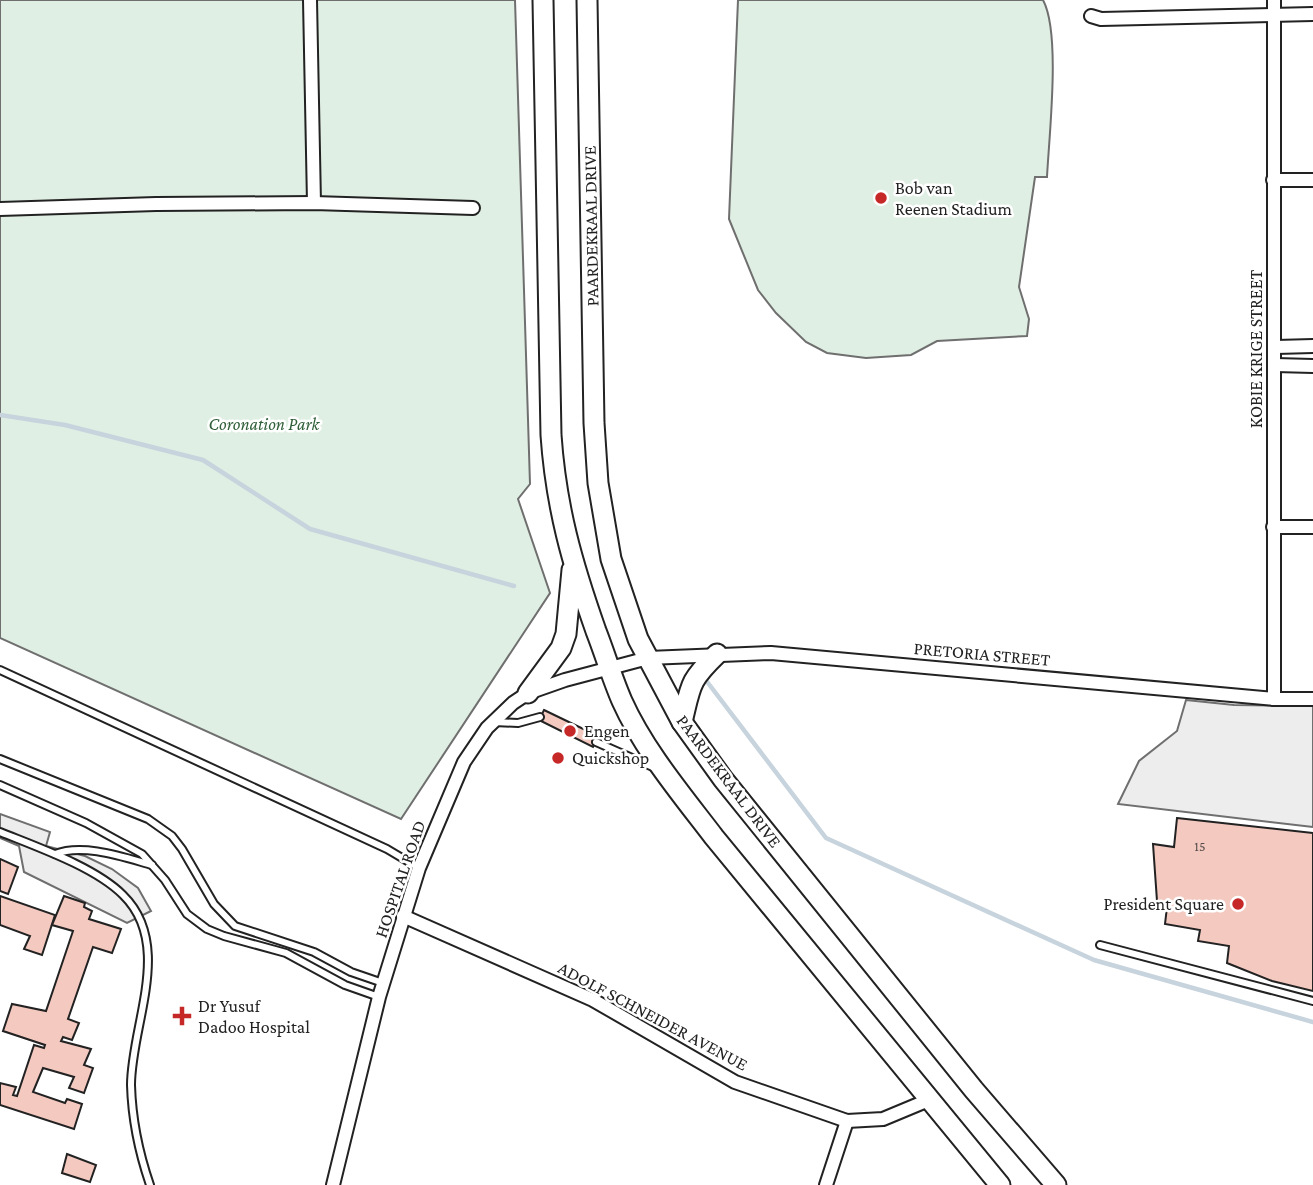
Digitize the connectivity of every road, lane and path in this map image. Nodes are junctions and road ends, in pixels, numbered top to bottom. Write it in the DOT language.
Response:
graph roads {
  1 [pos="310,0"];
  2 [pos="543,0"];
  3 [pos="587,0"];
  4 [pos="1274,0"];
  5 [pos="1274,15"];
  6 [pos="1313,15"];
  7 [pos="1091,16"];
  8 [pos="1273,180"];
  9 [pos="1313,180"];
  10 [pos="314,204"];
  11 [pos="473,208"];
  12 [pos="0,209"];
  13 [pos="1313,346"];
  14 [pos="1276,347"];
  15 [pos="1275,365"];
  16 [pos="1313,366"];
  17 [pos="1273,527"];
  18 [pos="1313,527"];
  19 [pos="573,564"];
  20 [pos="717,654"];
  21 [pos="648,658"];
  22 [pos="610,668"];
  23 [pos="0,670"];
  24 [pos="527,693"];
  25 [pos="1274,699"];
  26 [pos="1313,699"];
  27 [pos="540,717"];
  28 [pos="493,722"];
  29 [pos="682,722"];
  30 [pos="596,742"];
  31 [pos="0,760"];
  32 [pos="667,773"];
  33 [pos="0,785"];
  34 [pos="0,832"];
  35 [pos="55,854"];
  36 [pos="154,866"];
  37 [pos="419,868"];
  38 [pos="403,916"];
  39 [pos="1100,945"];
  40 [pos="383,983"];
  41 [pos="379,997"];
  42 [pos="1313,1001"];
  43 [pos="931,1100"];
  44 [pos="847,1121"];
  45 [pos="150,1185"];
  46 [pos="333,1185"];
  47 [pos="826,1185"];
  48 [pos="1000,1185"];
  49 [pos="1056,1185"];
  1 -- 10 [label="street"];
  2 -- 19 [label="main road"];
  3 -- 21 [label="main road, PAARDEKRAAL DRIVE"];
  4 -- 5 [label="street, KOBIE KRIGE STREET"];
  5 -- 6 [label="street"];
  5 -- 7 [label="street"];
  5 -- 8 [label="street, KOBIE KRIGE STREET"];
  8 -- 9 [label="street"];
  8 -- 14 [label="street, KOBIE KRIGE STREET"];
  10 -- 11 [label="street"];
  10 -- 12 [label="street"];
  13 -- 14 [label="street"];
  14 -- 15 [label="street, KOBIE KRIGE STREET"];
  15 -- 16 [label="street"];
  15 -- 17 [label="street, KOBIE KRIGE STREET"];
  17 -- 18 [label="street"];
  17 -- 25 [label="street, KOBIE KRIGE STREET"];
  19 -- 22 [label="main road"];
  19 -- 24 [label="main road"];
  20 -- 21 [label="street, PRETORIA STREET"];
  20 -- 25 [label="street, PRETORIA STREET"];
  20 -- 29 [label="main road"];
  21 -- 22 [label="street, PRETORIA STREET"];
  21 -- 29 [label="main road, PAARDEKRAAL DRIVE"];
  22 -- 24 [label="street, HOSPITAL ROAD"];
  22 -- 32 [label="main road"];
  23 -- 37 [label="lane"];
  24 -- 28 [label="street, HOSPITAL ROAD"];
  25 -- 26 [label="street, PRETORIA STREET"];
  27 -- 28 [label="lane"];
  28 -- 37 [label="street, HOSPITAL ROAD"];
  29 -- 49 [label="main road, PAARDEKRAAL DRIVE"];
  30 -- 32 [label="lane"];
  31 -- 40 [label="lane"];
  32 -- 43 [label="main road"];
  33 -- 36 [label="lane"];
  34 -- 35 [label="lane"];
  35 -- 36 [label="lane"];
  35 -- 45 [label="lane"];
  36 -- 41 [label="lane"];
  37 -- 38 [label="street, HOSPITAL ROAD"];
  38 -- 40 [label="street, HOSPITAL ROAD"];
  38 -- 44 [label="street, ADOLF SCHNEIDER AVENUE"];
  39 -- 42 [label="lane"];
  40 -- 41 [label="street, HOSPITAL ROAD"];
  41 -- 46 [label="street, HOSPITAL ROAD"];
  43 -- 44 [label="street, ADOLF SCHNEIDER AVENUE"];
  43 -- 48 [label="main road"];
  44 -- 47 [label="street"];
}
